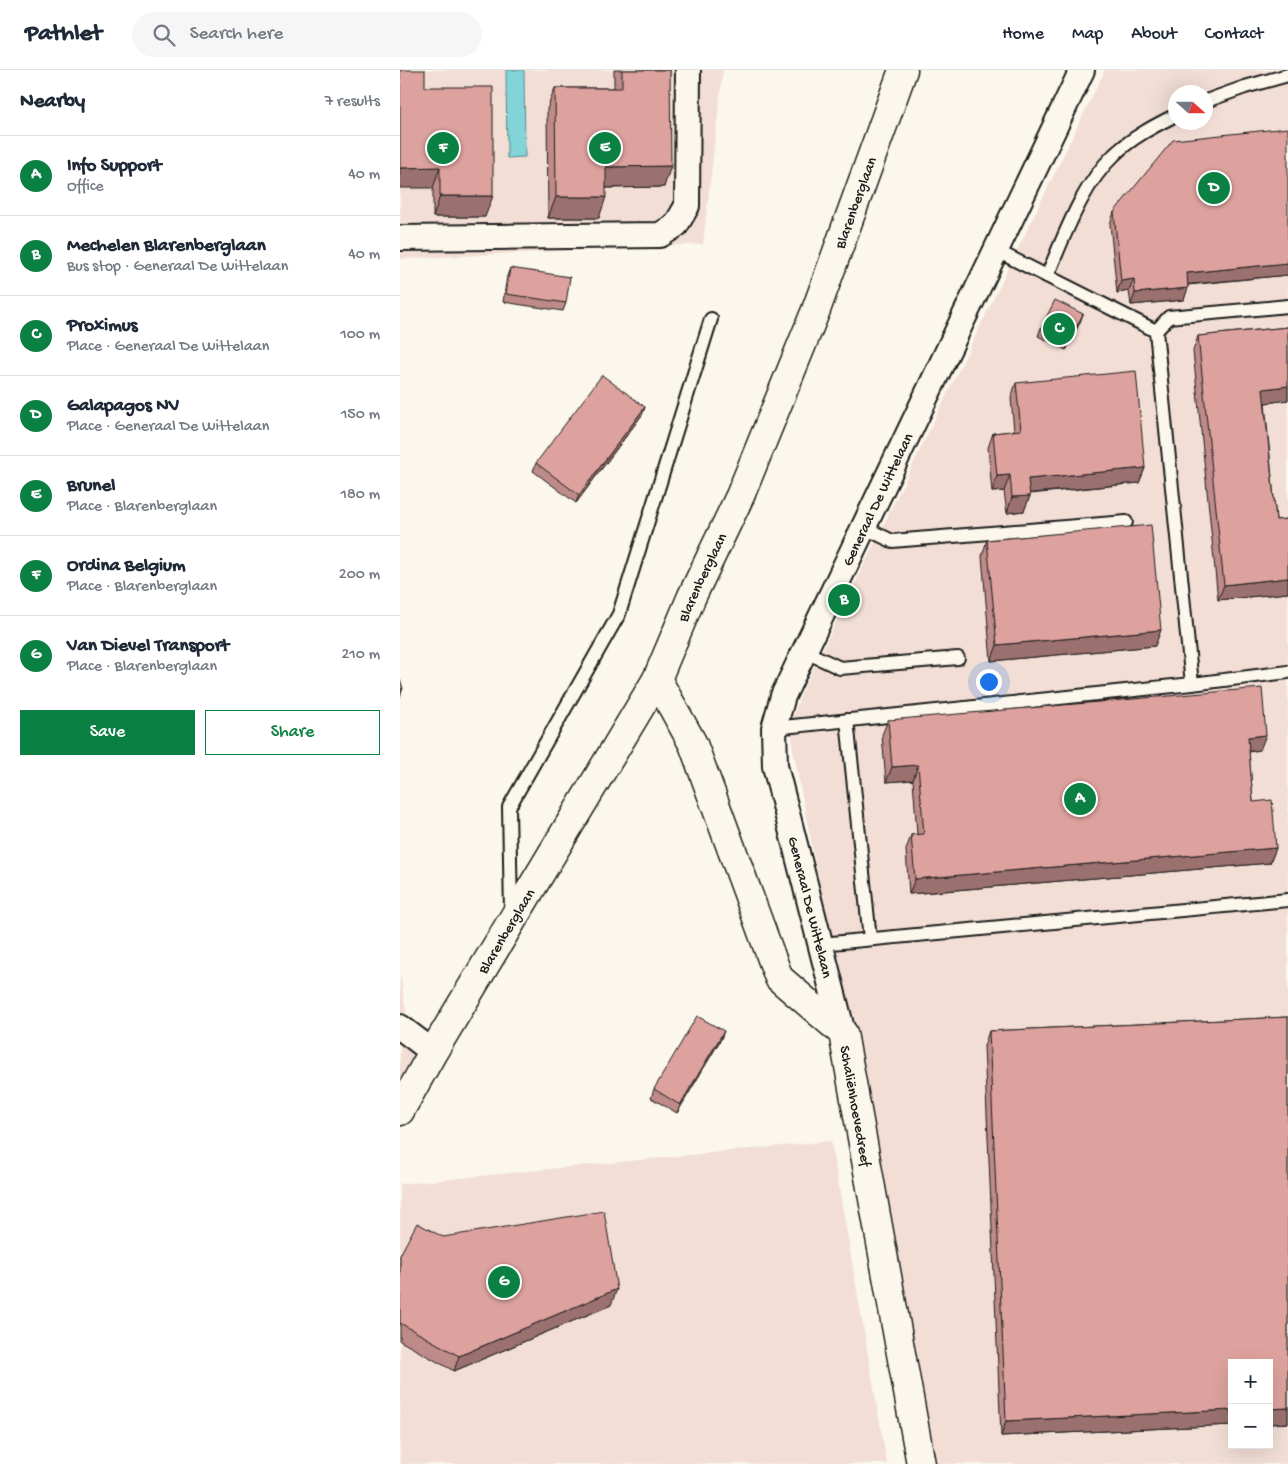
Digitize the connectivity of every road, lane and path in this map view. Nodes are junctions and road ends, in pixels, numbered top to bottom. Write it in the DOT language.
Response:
graph roads {
  1 [pos="688,70"];
  2 [pos="903,70"];
  3 [pos="1082,70"];
  4 [pos="1288,75"];
  5 [pos="1213,98"];
  6 [pos="1168,119"];
  7 [pos="400,238"];
  8 [pos="995,250"];
  9 [pos="1047,276"];
  10 [pos="1288,306"];
  11 [pos="711,319"];
  12 [pos="1156,331"];
  13 [pos="1126,522"];
  14 [pos="863,527"];
  15 [pos="804,651"];
  16 [pos="958,658"];
  17 [pos="1288,672"];
  18 [pos="1288,677"];
  19 [pos="657,679"];
  20 [pos="1192,684"];
  21 [pos="847,720"];
  22 [pos="774,728"];
  23 [pos="1288,900"];
  24 [pos="511,923"];
  25 [pos="870,939"];
  26 [pos="821,944"];
  27 [pos="400,1028"];
  28 [pos="843,1033"];
  29 [pos="433,1052"];
  30 [pos="400,1111"];
  31 [pos="921,1464"];
  1 -- 7 [label="street"];
  2 -- 19 [label="street, Blarenberglaan"];
  3 -- 8 [label="street, Generaal De Wittelaan"];
  4 -- 5 [label="lane"];
  6 -- 9 [label="lane"];
  8 -- 9 [label="lane"];
  8 -- 14 [label="street, Generaal De Wittelaan"];
  9 -- 12 [label="lane"];
  10 -- 12 [label="lane"];
  11 -- 24 [label="lane"];
  12 -- 20 [label="lane"];
  13 -- 14 [label="lane"];
  14 -- 15 [label="street, Generaal De Wittelaan"];
  15 -- 16 [label="lane"];
  15 -- 22 [label="street, Generaal De Wittelaan"];
  17 -- 18 [label="lane"];
  17 -- 20 [label="lane"];
  19 -- 24 [label="street, Blarenberglaan"];
  19 -- 28 [label="street, Schaliënhoevedreef"];
  20 -- 21 [label="lane"];
  21 -- 22 [label="lane"];
  21 -- 25 [label="lane"];
  22 -- 26 [label="street, Generaal De Wittelaan"];
  23 -- 25 [label="lane"];
  24 -- 29 [label="street, Blarenberglaan"];
  25 -- 26 [label="lane"];
  26 -- 28 [label="street, Generaal De Wittelaan"];
  27 -- 29 [label="street"];
  28 -- 31 [label="street, Schaliënhoevedreef"];
  29 -- 30 [label="street, Blarenberglaan"];
}
